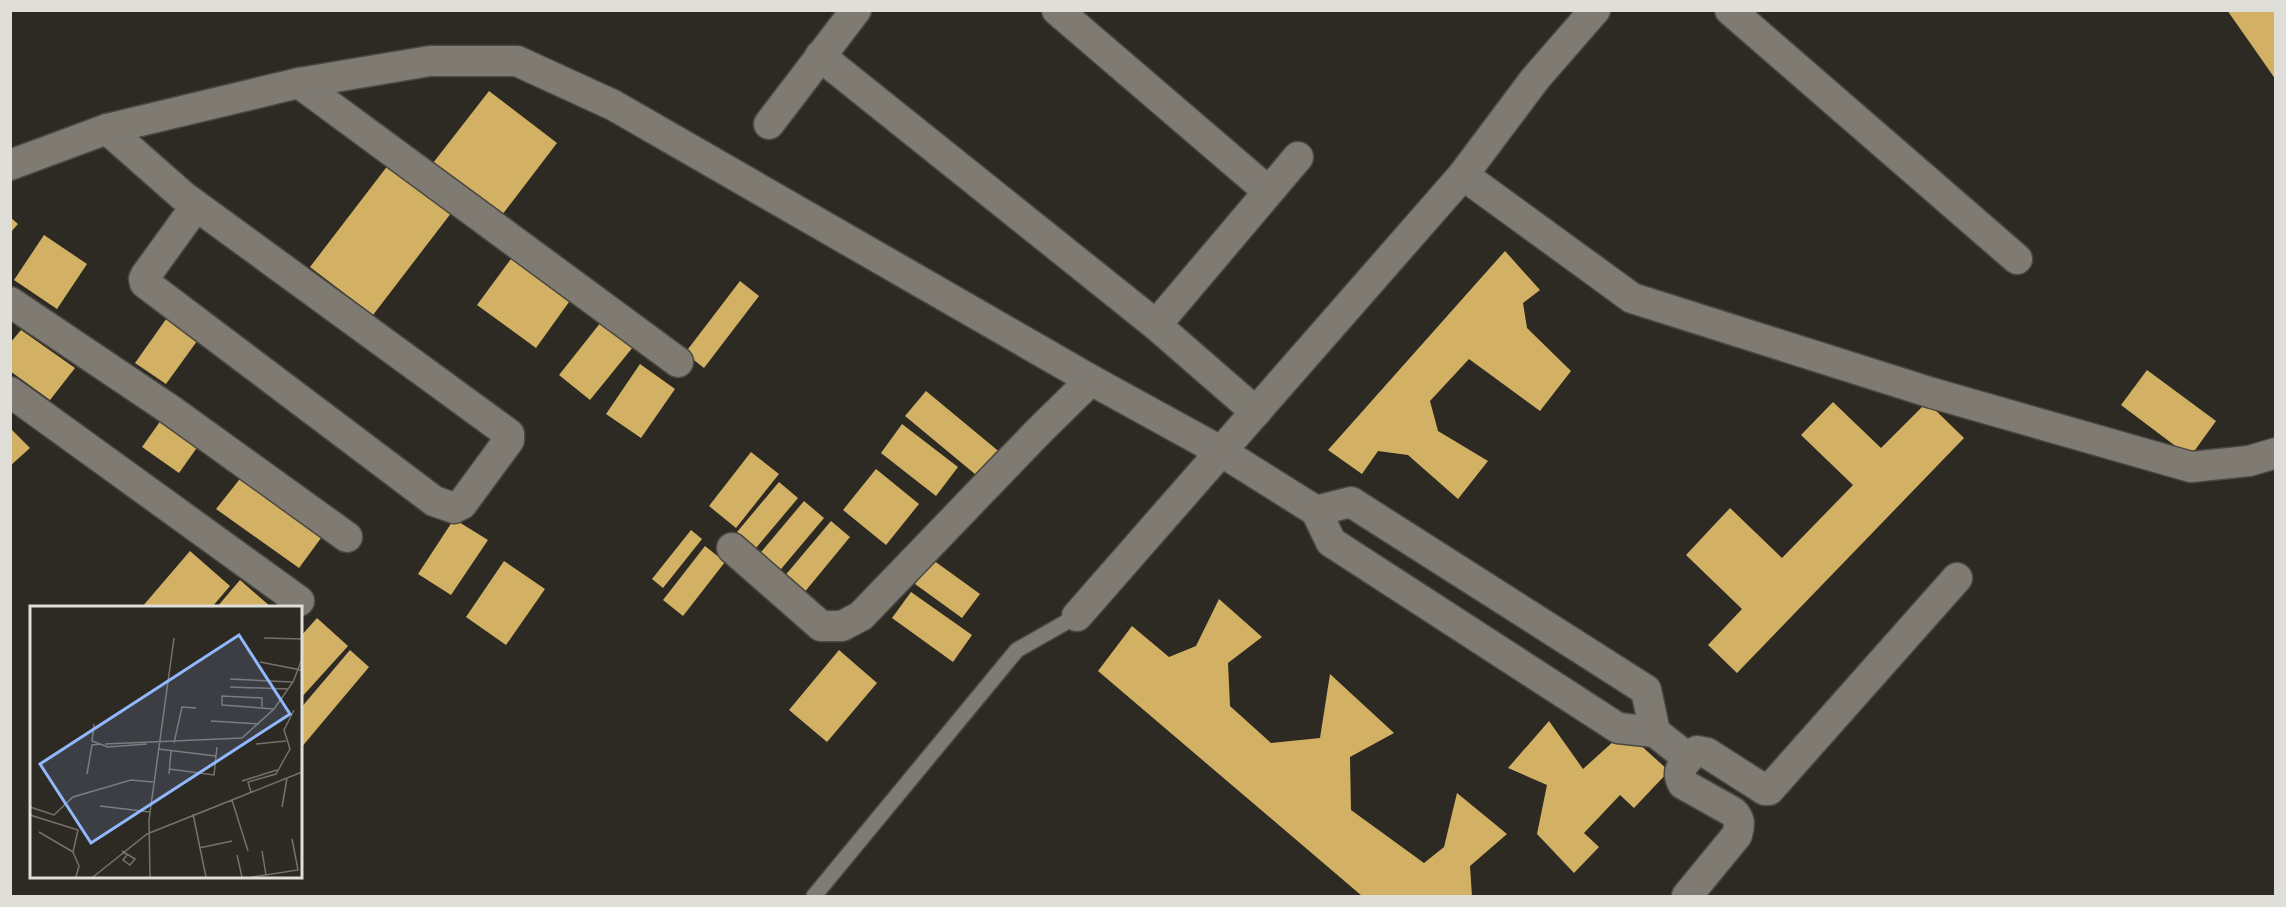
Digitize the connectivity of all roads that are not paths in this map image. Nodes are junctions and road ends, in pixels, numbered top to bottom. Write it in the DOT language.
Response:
graph roads {
  1 [pos="856,10"];
  2 [pos="1057,10"];
  3 [pos="1595,10"];
  4 [pos="1730,10"];
  5 [pos="820,56"];
  6 [pos="298,83"];
  7 [pos="769,124"];
  8 [pos="107,129"];
  9 [pos="1298,157"];
  10 [pos="10,165"];
  11 [pos="1463,175"];
  12 [pos="1268,191"];
  13 [pos="196,206"];
  14 [pos="2017,259"];
  15 [pos="10,302"];
  16 [pos="1156,325"];
  17 [pos="678,362"];
  18 [pos="1091,380"];
  19 [pos="10,392"];
  20 [pos="1256,412"];
  21 [pos="1222,452"];
  22 [pos="2276,453"];
  23 [pos="1316,511"];
  24 [pos="347,537"];
  25 [pos="732,548"];
  26 [pos="1957,578"];
  27 [pos="299,601"];
  28 [pos="1077,616"];
  29 [pos="1655,732"];
  30 [pos="1688,758"];
  31 [pos="814,897"];
  32 [pos="1687,897"];
  1 -- 5 [label="street"];
  2 -- 12 [label="street"];
  3 -- 11 [label="street"];
  4 -- 14 [label="street"];
  5 -- 7 [label="street"];
  5 -- 16 [label="street"];
  6 -- 8 [label="street"];
  6 -- 17 [label="street"];
  6 -- 18 [label="street"];
  8 -- 10 [label="street"];
  8 -- 13 [label="street"];
  9 -- 12 [label="street"];
  11 -- 20 [label="street"];
  11 -- 22 [label="street"];
  12 -- 16 [label="street"];
  13 -- 13 [label="street"];
  15 -- 24 [label="street"];
  16 -- 20 [label="street"];
  18 -- 21 [label="street"];
  18 -- 25 [label="street"];
  19 -- 27 [label="street"];
  20 -- 21 [label="street"];
  21 -- 23 [label="street"];
  21 -- 28 [label="street"];
  23 -- 29 [label="street"];
  23 -- 29 [label="street"];
  26 -- 30 [label="street"];
  28 -- 31 [label="lane"];
  29 -- 30 [label="street"];
  30 -- 32 [label="street"];
}
